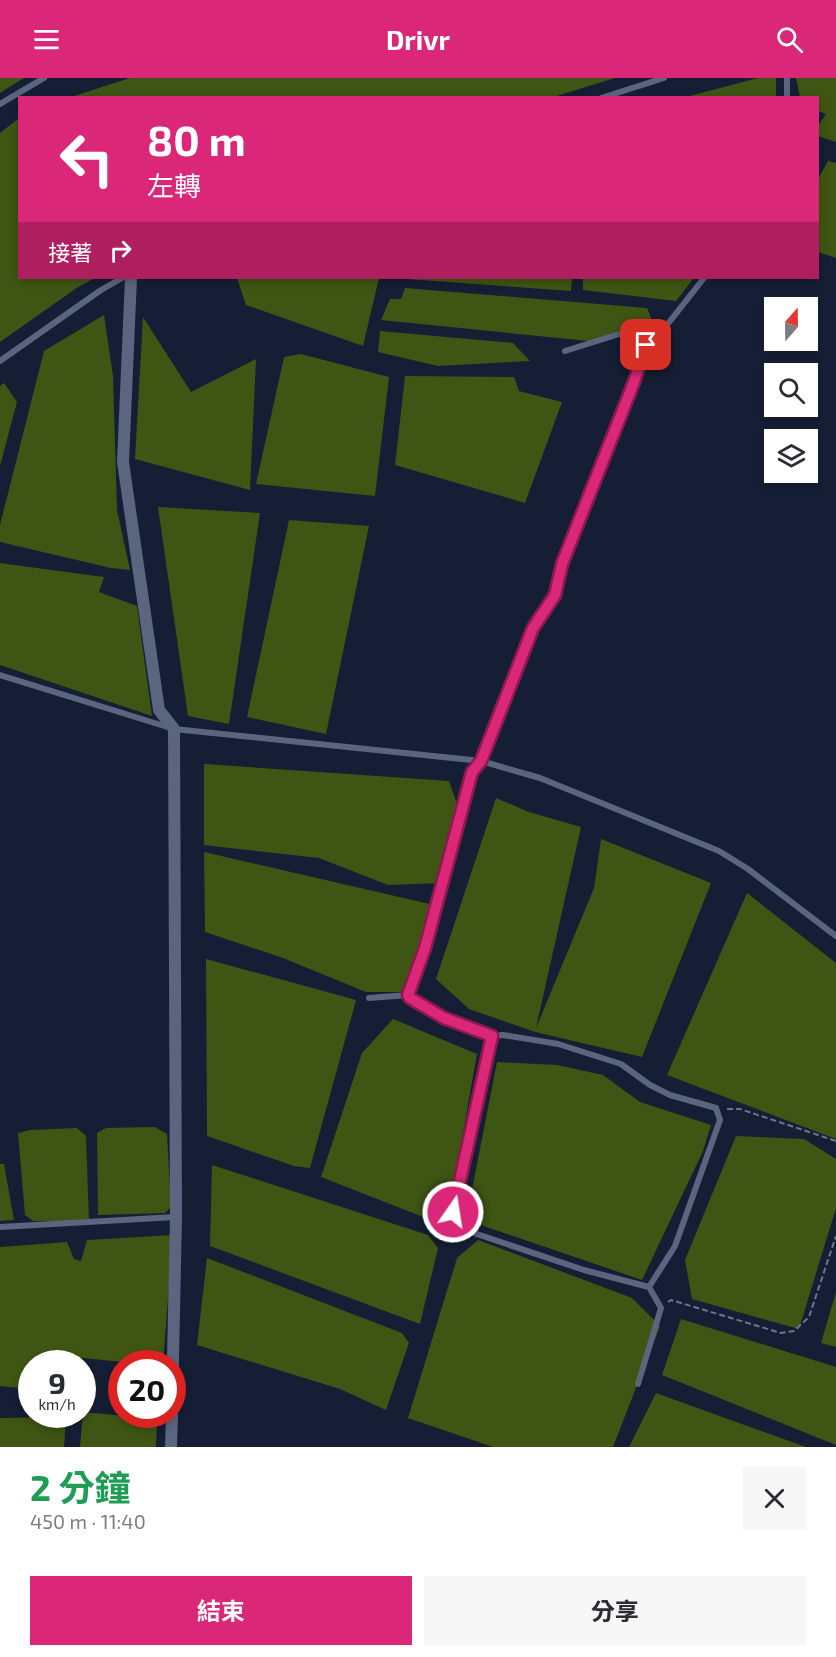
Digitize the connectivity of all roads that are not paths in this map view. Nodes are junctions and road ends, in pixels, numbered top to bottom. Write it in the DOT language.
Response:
graph roads {
  1 [pos="44,78"];
  2 [pos="664,78"];
  3 [pos="787,78"];
  4 [pos="34,80"];
  5 [pos="607,96"];
  6 [pos="787,96"];
  7 [pos="0,104"];
  8 [pos="120,279"];
  9 [pos="131,279"];
  10 [pos="703,279"];
  11 [pos="652,327"];
  12 [pos="565,351"];
  13 [pos="0,362"];
  14 [pos="0,675"];
  15 [pos="174,729"];
  16 [pos="481,761"];
  17 [pos="836,936"];
  18 [pos="408,995"];
  19 [pos="369,998"];
  20 [pos="492,1036"];
  21 [pos="176,1216"];
  22 [pos="0,1227"];
  23 [pos="649,1287"];
  24 [pos="173,1350"];
  25 [pos="638,1384"];
  26 [pos="172,1428"];
  27 [pos="171,1447"];
  1 -- 4 [label="lane"];
  2 -- 5 [label="lane"];
  3 -- 6 [label="lane"];
  4 -- 7 [label="lane"];
  8 -- 13 [label="lane"];
  9 -- 15 [label="street"];
  10 -- 11 [label="lane"];
  11 -- 12 [label="lane"];
  11 -- 16 [label="lane"];
  14 -- 15 [label="lane"];
  15 -- 16 [label="lane"];
  15 -- 21 [label="street"];
  16 -- 17 [label="lane"];
  16 -- 18 [label="lane"];
  18 -- 19 [label="lane"];
  18 -- 20 [label="lane"];
  20 -- 23 [label="lane"];
  20 -- 23 [label="lane"];
  21 -- 22 [label="lane"];
  21 -- 24 [label="street"];
  23 -- 25 [label="lane"];
  26 -- 27 [label="street"];
}
